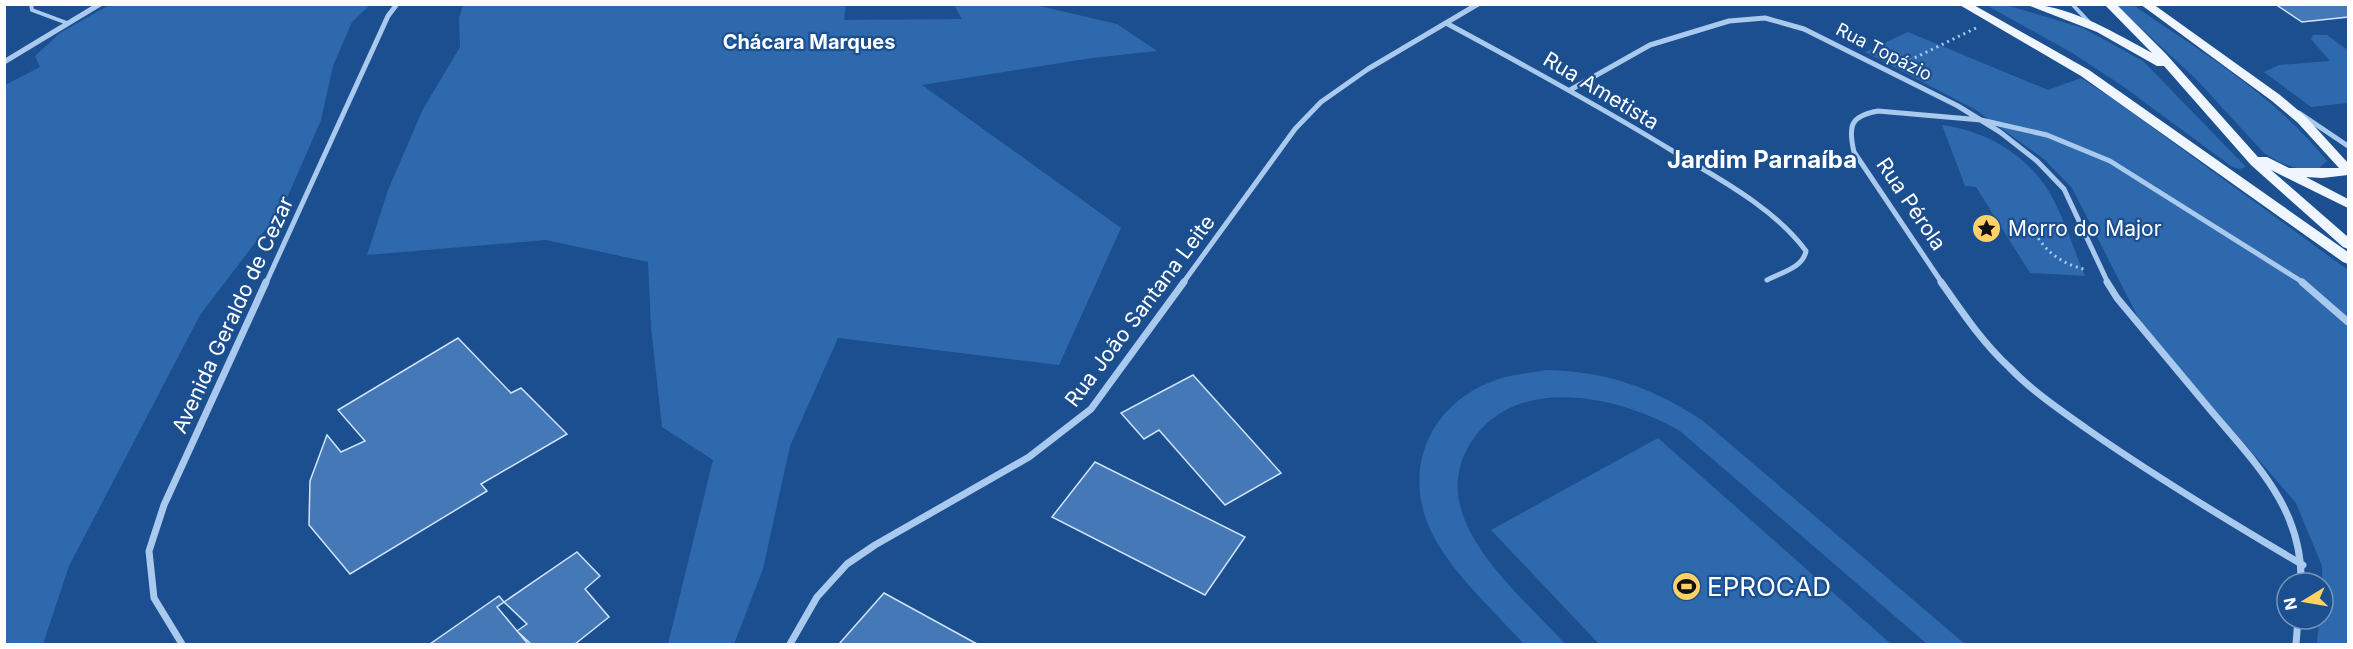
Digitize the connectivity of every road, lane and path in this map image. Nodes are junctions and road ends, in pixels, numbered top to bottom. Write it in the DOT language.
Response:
graph roads {
  1 [pos="31,4"];
  2 [pos="100,4"];
  3 [pos="397,4"];
  4 [pos="1478,4"];
  5 [pos="1963,4"];
  6 [pos="2030,4"];
  7 [pos="2072,4"];
  8 [pos="2109,4"];
  9 [pos="2145,4"];
  10 [pos="1992,20"];
  11 [pos="68,23"];
  12 [pos="1446,23"];
  13 [pos="2101,30"];
  14 [pos="4,62"];
  15 [pos="1890,70"];
  16 [pos="2179,74"];
  17 [pos="1570,90"];
  18 [pos="2276,98"];
  19 [pos="1981,120"];
  20 [pos="2349,146"];
  21 [pos="2244,150"];
  22 [pos="2279,170"];
  23 [pos="2349,170"];
  24 [pos="2349,204"];
  25 [pos="2032,228"];
  26 [pos="2349,244"];
  27 [pos="2349,259"];
  28 [pos="2102,273"];
  29 [pos="1767,280"];
  30 [pos="2349,322"];
  31 [pos="2303,565"];
  32 [pos="2302,571"];
  33 [pos="182,645"];
  34 [pos="790,645"];
  1 -- 11 [label="lane"];
  2 -- 11 [label="street"];
  3 -- 33 [label="street, Avenida Geraldo de Cezar"];
  4 -- 12 [label="street, Rua João Santana Leite"];
  5 -- 10 [label="main road"];
  6 -- 13 [label="main road"];
  7 -- 13 [label="lane"];
  8 -- 16 [label="main road"];
  9 -- 18 [label="main road"];
  10 -- 15 [label="path"];
  10 -- 27 [label="main road"];
  11 -- 14 [label="street"];
  12 -- 17 [label="street, Rua Ametista"];
  12 -- 34 [label="street, Rua João Santana Leite"];
  13 -- 16 [label="main road"];
  15 -- 17 [label="street, Rua Topázio"];
  15 -- 19 [label="street, Rua Topázio"];
  16 -- 21 [label="main road"];
  17 -- 29 [label="street, Rua Ametista"];
  18 -- 20 [label="street"];
  18 -- 23 [label="main road"];
  19 -- 28 [label="street"];
  19 -- 30 [label="street"];
  19 -- 31 [label="street, Rua Pérola"];
  21 -- 22 [label="main road"];
  21 -- 26 [label="main road"];
  22 -- 23 [label="main road"];
  22 -- 24 [label="main road"];
  25 -- 28 [label="path"];
  28 -- 31 [label="street"];
  31 -- 32 [label="street"];
}
